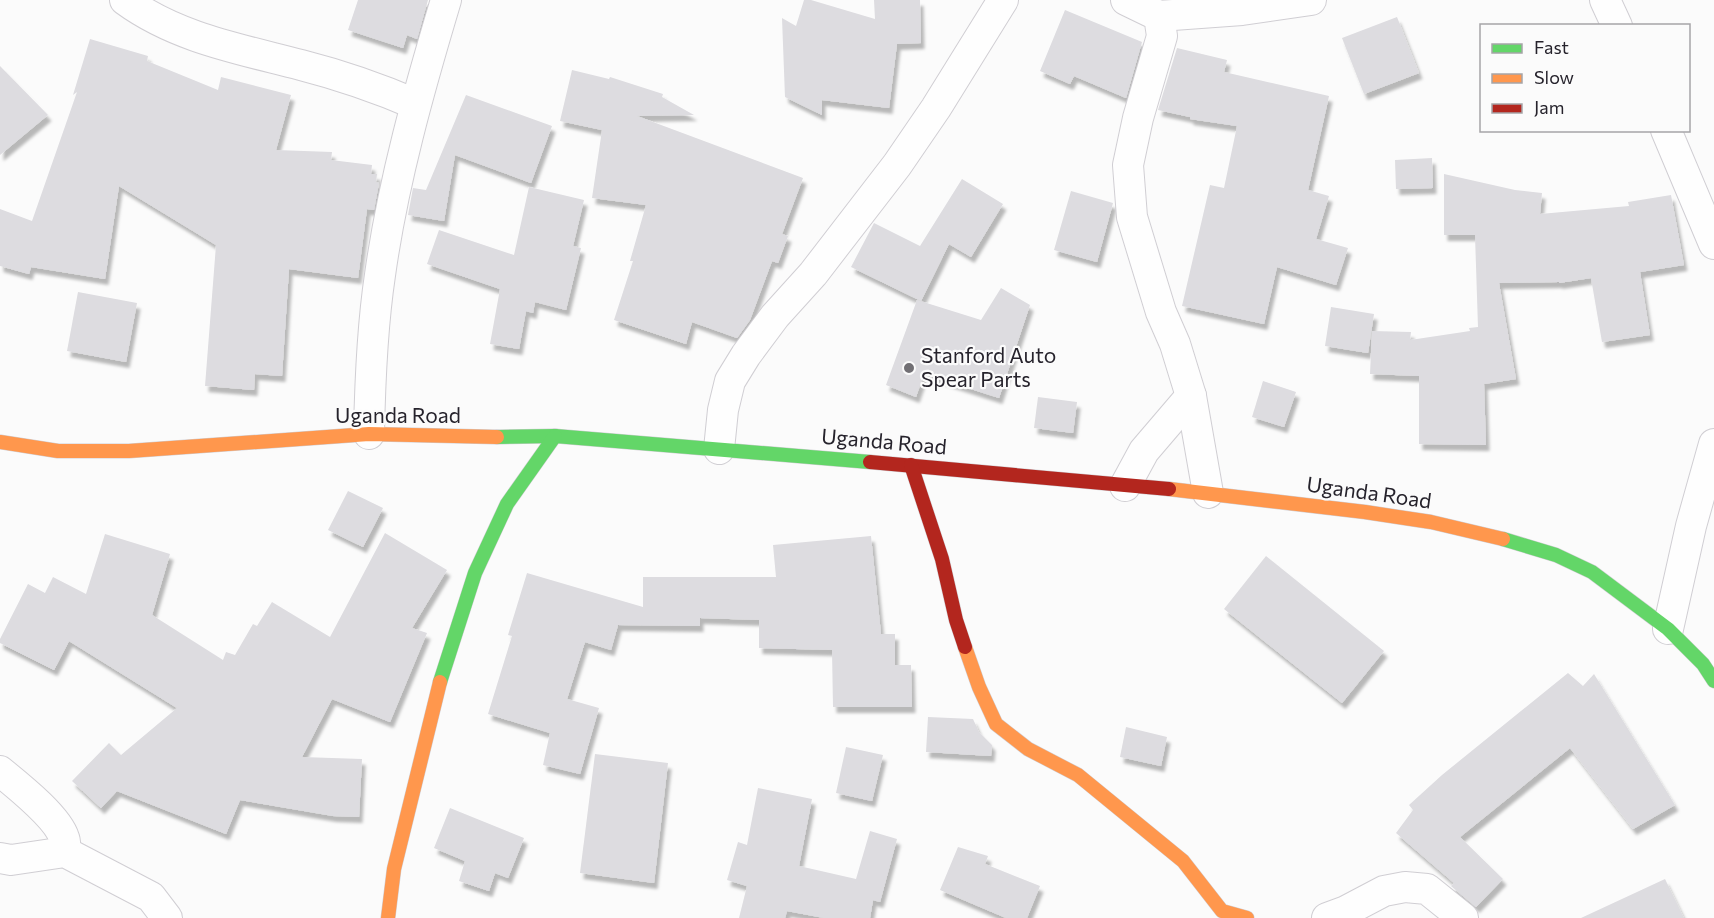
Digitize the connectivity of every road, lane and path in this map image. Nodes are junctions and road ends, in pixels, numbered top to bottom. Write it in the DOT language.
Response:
graph roads {
  1 [pos="125,0"];
  2 [pos="446,0"];
  3 [pos="1003,0"];
  4 [pos="1126,0"];
  5 [pos="1311,0"];
  6 [pos="1605,0"];
  7 [pos="1159,16"];
  8 [pos="1616,24"];
  9 [pos="415,104"];
  10 [pos="1667,132"];
  11 [pos="1714,244"];
  12 [pos="1191,396"];
  13 [pos="369,434"];
  14 [pos="555,436"];
  15 [pos="0,442"];
  16 [pos="1714,444"];
  17 [pos="719,449"];
  18 [pos="911,465"];
  19 [pos="1125,486"];
  20 [pos="1208,493"];
  21 [pos="1668,629"];
  22 [pos="1714,681"];
  23 [pos="0,771"];
  24 [pos="65,852"];
  25 [pos="0,858"];
  26 [pos="167,918"];
  27 [pos="388,918"];
  28 [pos="1247,918"];
  29 [pos="1327,918"];
  30 [pos="1463,918"];
  1 -- 9 [label="street"];
  2 -- 9 [label="street"];
  3 -- 17 [label="street"];
  4 -- 7 [label="street"];
  5 -- 7 [label="street"];
  6 -- 8 [label="street"];
  7 -- 12 [label="street"];
  9 -- 13 [label="street"];
  10 -- 11 [label="street"];
  12 -- 19 [label="street"];
  12 -- 20 [label="street"];
  13 -- 14 [label="main road, Uganda Road"];
  13 -- 15 [label="main road, Uganda Road"];
  14 -- 17 [label="main road, Uganda Road"];
  14 -- 27 [label="main road"];
  16 -- 21 [label="street"];
  17 -- 18 [label="main road, Uganda Road"];
  18 -- 19 [label="main road, Uganda Road"];
  18 -- 28 [label="main road"];
  19 -- 20 [label="main road, Uganda Road"];
  20 -- 21 [label="main road, Uganda Road"];
  21 -- 22 [label="main road, Uganda Road"];
  23 -- 24 [label="street"];
  24 -- 25 [label="street"];
  24 -- 26 [label="street"];
  29 -- 30 [label="street"];
}
